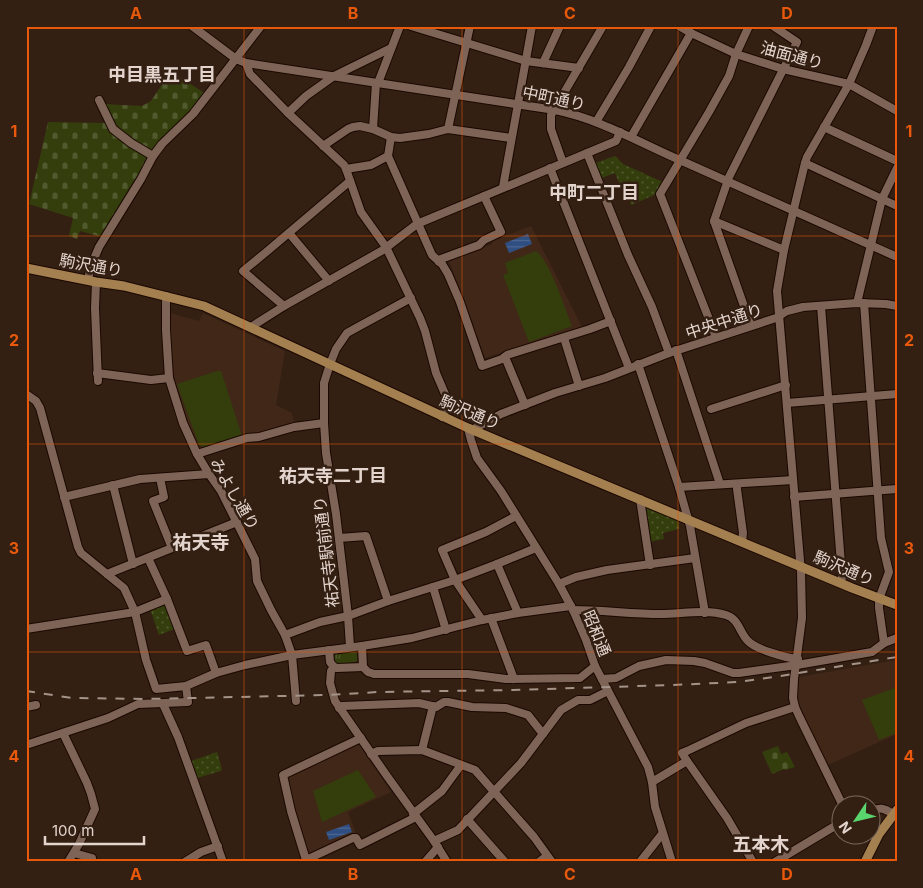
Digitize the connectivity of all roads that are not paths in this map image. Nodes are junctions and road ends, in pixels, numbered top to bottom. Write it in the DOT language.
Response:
graph roads {
  1 [pos="192,26"];
  2 [pos="261,26"];
  3 [pos="400,26"];
  4 [pos="411,26"];
  5 [pos="470,26"];
  6 [pos="532,26"];
  7 [pos="560,26"];
  8 [pos="603,26"];
  9 [pos="651,26"];
  10 [pos="679,26"];
  11 [pos="749,26"];
  12 [pos="773,26"];
  13 [pos="873,26"];
  14 [pos="691,33"];
  15 [pos="466,43"];
  16 [pos="391,48"];
  17 [pos="736,54"];
  18 [pos="236,59"];
  19 [pos="526,61"];
  20 [pos="246,63"];
  21 [pos="543,63"];
  22 [pos="579,68"];
  23 [pos="783,69"];
  24 [pos="334,76"];
  25 [pos="377,83"];
  26 [pos="848,84"];
  27 [pos="454,95"];
  28 [pos="99,100"];
  29 [pos="518,105"];
  30 [pos="555,110"];
  31 [pos="897,111"];
  32 [pos="288,114"];
  33 [pos="596,122"];
  34 [pos="824,127"];
  35 [pos="373,129"];
  36 [pos="448,129"];
  37 [pos="620,132"];
  38 [pos="392,137"];
  39 [pos="631,137"];
  40 [pos="511,138"];
  41 [pos="323,146"];
  42 [pos="587,153"];
  43 [pos="153,156"];
  44 [pos="388,156"];
  45 [pos="680,160"];
  46 [pos="897,161"];
  47 [pos="563,163"];
  48 [pos="805,163"];
  49 [pos="346,168"];
  50 [pos="550,168"];
  51 [pos="897,168"];
  52 [pos="728,180"];
  53 [pos="350,181"];
  54 [pos="503,187"];
  55 [pos="484,196"];
  56 [pos="882,199"];
  57 [pos="897,206"];
  58 [pos="794,210"];
  59 [pos="714,220"];
  60 [pos="419,223"];
  61 [pos="289,233"];
  62 [pos="870,245"];
  63 [pos="386,248"];
  64 [pos="784,250"];
  65 [pos="897,257"];
  66 [pos="439,262"];
  67 [pos="26,268"];
  68 [pos="329,280"];
  69 [pos="92,281"];
  70 [pos="166,296"];
  71 [pos="411,298"];
  72 [pos="860,303"];
  73 [pos="284,306"];
  74 [pos="822,306"];
  75 [pos="897,306"];
  76 [pos="779,316"];
  77 [pos="611,321"];
  78 [pos="751,326"];
  79 [pos="251,328"];
  80 [pos="564,338"];
  81 [pos="716,338"];
  82 [pos="673,352"];
  83 [pos="505,357"];
  84 [pos="330,364"];
  85 [pos="638,364"];
  86 [pos="629,368"];
  87 [pos="169,378"];
  88 [pos="786,385"];
  89 [pos="580,386"];
  90 [pos="26,394"];
  91 [pos="897,394"];
  92 [pos="871,397"];
  93 [pos="828,400"];
  94 [pos="787,403"];
  95 [pos="525,404"];
  96 [pos="711,409"];
  97 [pos="442,416"];
  98 [pos="324,423"];
  99 [pos="470,429"];
  100 [pos="197,454"];
  101 [pos="209,474"];
  102 [pos="160,478"];
  103 [pos="793,480"];
  104 [pos="720,484"];
  105 [pos="738,484"];
  106 [pos="113,485"];
  107 [pos="679,487"];
  108 [pos="897,489"];
  109 [pos="878,490"];
  110 [pos="836,494"];
  111 [pos="64,497"];
  112 [pos="794,497"];
  113 [pos="640,500"];
  114 [pos="516,516"];
  115 [pos="688,520"];
  116 [pos="237,522"];
  117 [pos="339,538"];
  118 [pos="742,542"];
  119 [pos="172,548"];
  120 [pos="536,548"];
  121 [pos="148,558"];
  122 [pos="695,558"];
  123 [pos="132,564"];
  124 [pos="497,564"];
  125 [pos="650,565"];
  126 [pos="800,565"];
  127 [pos="893,571"];
  128 [pos="107,574"];
  129 [pos="455,580"];
  130 [pos="841,583"];
  131 [pos="559,584"];
  132 [pos="433,587"];
  133 [pos="167,599"];
  134 [pos="879,599"];
  135 [pos="388,601"];
  136 [pos="897,605"];
  137 [pos="572,608"];
  138 [pos="135,612"];
  139 [pos="704,612"];
  140 [pos="518,613"];
  141 [pos="348,616"];
  142 [pos="491,618"];
  143 [pos="482,620"];
  144 [pos="26,628"];
  145 [pos="446,630"];
  146 [pos="285,635"];
  147 [pos="897,638"];
  148 [pos="884,643"];
  149 [pos="362,646"];
  150 [pos="350,647"];
  151 [pos="329,650"];
  152 [pos="292,654"];
  153 [pos="797,662"];
  154 [pos="595,666"];
  155 [pos="334,667"];
  156 [pos="363,667"];
  157 [pos="216,673"];
  158 [pos="514,679"];
  159 [pos="602,679"];
  160 [pos="186,686"];
  161 [pos="608,692"];
  162 [pos="296,701"];
  163 [pos="163,704"];
  164 [pos="36,705"];
  165 [pos="433,706"];
  166 [pos="26,707"];
  167 [pos="795,707"];
  168 [pos="339,708"];
  169 [pos="63,733"];
  170 [pos="543,734"];
  171 [pos="360,738"];
  172 [pos="26,745"];
  173 [pos="422,750"];
  174 [pos="371,754"];
  175 [pos="687,761"];
  176 [pos="461,765"];
  177 [pos="652,782"];
  178 [pos="494,792"];
  179 [pos="839,796"];
  180 [pos="880,808"];
  181 [pos="895,812"];
  182 [pos="415,816"];
  183 [pos="466,820"];
  184 [pos="830,829"];
  185 [pos="662,834"];
  186 [pos="436,844"];
  187 [pos="218,846"];
  188 [pos="74,853"];
  189 [pos="550,859"];
  190 [pos="68,862"];
  191 [pos="92,862"];
  192 [pos="185,862"];
  193 [pos="223,862"];
  194 [pos="425,862"];
  195 [pos="448,862"];
  196 [pos="505,862"];
  197 [pos="539,862"];
  198 [pos="640,862"];
  199 [pos="672,862"];
  200 [pos="753,862"];
  201 [pos="775,862"];
  202 [pos="866,862"];
  1 -- 18 [label="street, 中町通り"];
  2 -- 18 [label="street"];
  3 -- 16 [label="street"];
  4 -- 15 [label="street"];
  5 -- 15 [label="street"];
  6 -- 19 [label="street"];
  7 -- 21 [label="street"];
  8 -- 22 [label="street"];
  9 -- 33 [label="street"];
  10 -- 14 [label="street, 油面通り"];
  11 -- 17 [label="street"];
  12 -- 23 [label="street"];
  13 -- 26 [label="street, 中央中通り"];
  14 -- 17 [label="street, 油面通り"];
  14 -- 39 [label="street"];
  15 -- 19 [label="street"];
  15 -- 27 [label="street"];
  16 -- 24 [label="street"];
  16 -- 25 [label="street"];
  17 -- 23 [label="street, 油面通り"];
  17 -- 45 [label="street"];
  18 -- 20 [label="street, 中町通り"];
  18 -- 43 [label="street"];
  19 -- 21 [label="street"];
  19 -- 29 [label="street"];
  20 -- 24 [label="street, 中町通り"];
  20 -- 32 [label="street"];
  21 -- 22 [label="street"];
  22 -- 30 [label="street"];
  23 -- 26 [label="street, 油面通り"];
  23 -- 52 [label="street"];
  24 -- 25 [label="street, 中町通り"];
  24 -- 32 [label="street"];
  25 -- 27 [label="street, 中町通り"];
  25 -- 35 [label="street"];
  26 -- 31 [label="street, 油面通り"];
  26 -- 34 [label="street, 中央中通り"];
  27 -- 29 [label="street, 中町通り"];
  27 -- 36 [label="street"];
  28 -- 43 [label="street"];
  29 -- 30 [label="street, 中町通り"];
  29 -- 40 [label="street"];
  30 -- 33 [label="street, 中町通り"];
  30 -- 47 [label="street"];
  32 -- 41 [label="street"];
  33 -- 37 [label="street, 中町通り"];
  34 -- 46 [label="street"];
  34 -- 48 [label="street, 中央中通り"];
  35 -- 38 [label="street"];
  35 -- 41 [label="street"];
  36 -- 38 [label="street"];
  36 -- 40 [label="street"];
  37 -- 39 [label="street, 中町通り"];
  37 -- 42 [label="street"];
  38 -- 44 [label="street"];
  39 -- 45 [label="street, 中町通り"];
  40 -- 54 [label="street"];
  41 -- 49 [label="street"];
  42 -- 47 [label="street"];
  42 -- 82 [label="street"];
  43 -- 69 [label="street"];
  44 -- 49 [label="street"];
  44 -- 60 [label="street"];
  45 -- 52 [label="street, 中町通り"];
  45 -- 81 [label="street"];
  47 -- 50 [label="street"];
  48 -- 56 [label="street"];
  48 -- 58 [label="street, 中央中通り"];
  49 -- 53 [label="street"];
  50 -- 54 [label="street"];
  50 -- 77 [label="street"];
  51 -- 56 [label="street"];
  52 -- 58 [label="street, 中町通り"];
  52 -- 59 [label="street"];
  53 -- 61 [label="street"];
  53 -- 63 [label="street"];
  54 -- 55 [label="street"];
  55 -- 60 [label="street"];
  55 -- 66 [label="street"];
  56 -- 57 [label="street"];
  56 -- 62 [label="street"];
  58 -- 62 [label="street, 中町通り"];
  58 -- 64 [label="street, 中央中通り"];
  59 -- 64 [label="street"];
  59 -- 78 [label="street"];
  60 -- 63 [label="street"];
  60 -- 66 [label="street"];
  61 -- 68 [label="street"];
  61 -- 73 [label="street"];
  62 -- 65 [label="street, 中町通り"];
  62 -- 72 [label="street"];
  63 -- 68 [label="street"];
  63 -- 71 [label="street"];
  64 -- 76 [label="street, 中央中通り"];
  66 -- 83 [label="street"];
  67 -- 69 [label="main road, 駒沢通り"];
  68 -- 73 [label="street"];
  69 -- 70 [label="main road, 駒沢通り"];
  69 -- 87 [label="street"];
  70 -- 79 [label="main road, 駒沢通り"];
  70 -- 87 [label="street, みよし通り"];
  71 -- 84 [label="street, 祐天寺駅前通り"];
  71 -- 97 [label="street"];
  72 -- 74 [label="street"];
  72 -- 75 [label="street"];
  72 -- 92 [label="street"];
  73 -- 79 [label="street"];
  74 -- 76 [label="street"];
  74 -- 93 [label="street"];
  76 -- 78 [label="street, 中央中通り"];
  76 -- 88 [label="street"];
  77 -- 80 [label="street"];
  77 -- 86 [label="street"];
  78 -- 81 [label="street, 中央中通り"];
  79 -- 84 [label="main road, 駒沢通り"];
  80 -- 83 [label="street"];
  80 -- 89 [label="street"];
  81 -- 82 [label="street, 中央中通り"];
  82 -- 85 [label="street, 中央中通り"];
  82 -- 104 [label="street"];
  83 -- 95 [label="street"];
  84 -- 97 [label="main road, 駒沢通り"];
  84 -- 98 [label="street, 祐天寺駅前通り"];
  85 -- 86 [label="street, 中央中通り"];
  85 -- 107 [label="street"];
  86 -- 89 [label="street, 中央中通り"];
  87 -- 100 [label="street, みよし通り"];
  88 -- 94 [label="street"];
  88 -- 96 [label="street"];
  89 -- 95 [label="street, 中央中通り"];
  90 -- 111 [label="street"];
  91 -- 92 [label="street"];
  92 -- 93 [label="street"];
  92 -- 109 [label="street"];
  93 -- 94 [label="street"];
  93 -- 110 [label="street"];
  94 -- 103 [label="street"];
  95 -- 99 [label="street, 中央中通り"];
  97 -- 99 [label="main road, 駒沢通り"];
  98 -- 100 [label="street"];
  98 -- 117 [label="street, 祐天寺駅前通り"];
  99 -- 113 [label="main road, 駒沢通り"];
  99 -- 114 [label="street, 昭和通"];
  100 -- 101 [label="street, みよし通り"];
  101 -- 102 [label="street"];
  101 -- 116 [label="street, みよし通り"];
  102 -- 106 [label="street"];
  102 -- 119 [label="street"];
  103 -- 105 [label="street"];
  103 -- 112 [label="street"];
  104 -- 105 [label="street"];
  104 -- 107 [label="street"];
  105 -- 118 [label="street"];
  106 -- 111 [label="street"];
  106 -- 123 [label="street"];
  107 -- 115 [label="street"];
  108 -- 109 [label="street"];
  109 -- 110 [label="street"];
  109 -- 127 [label="street"];
  110 -- 112 [label="street"];
  110 -- 130 [label="street"];
  111 -- 128 [label="street"];
  112 -- 126 [label="street"];
  113 -- 115 [label="main road, 駒沢通り"];
  113 -- 125 [label="street"];
  114 -- 120 [label="street, 昭和通"];
  114 -- 129 [label="street"];
  115 -- 118 [label="main road, 駒沢通り"];
  115 -- 122 [label="street"];
  116 -- 119 [label="street"];
  116 -- 146 [label="street, みよし通り"];
  117 -- 135 [label="street"];
  117 -- 141 [label="street, 祐天寺駅前通り"];
  118 -- 126 [label="main road, 駒沢通り"];
  119 -- 121 [label="street"];
  120 -- 124 [label="street"];
  120 -- 131 [label="street, 昭和通"];
  121 -- 123 [label="street"];
  121 -- 133 [label="street"];
  122 -- 125 [label="street"];
  122 -- 139 [label="street"];
  123 -- 128 [label="street"];
  124 -- 129 [label="street"];
  124 -- 140 [label="street"];
  125 -- 131 [label="street"];
  126 -- 130 [label="main road, 駒沢通り"];
  126 -- 153 [label="street"];
  127 -- 134 [label="street"];
  128 -- 138 [label="street"];
  129 -- 132 [label="street"];
  129 -- 143 [label="street"];
  130 -- 134 [label="main road, 駒沢通り"];
  131 -- 137 [label="street, 昭和通"];
  132 -- 135 [label="street"];
  132 -- 145 [label="street"];
  133 -- 138 [label="street"];
  133 -- 157 [label="street"];
  134 -- 136 [label="main road, 駒沢通り"];
  134 -- 148 [label="street"];
  135 -- 141 [label="street"];
  137 -- 139 [label="street"];
  137 -- 140 [label="street"];
  137 -- 154 [label="street, 昭和通"];
  138 -- 144 [label="street"];
  138 -- 160 [label="street"];
  139 -- 153 [label="street"];
  140 -- 142 [label="street"];
  141 -- 146 [label="street"];
  141 -- 150 [label="street, 祐天寺駅前通り"];
  142 -- 143 [label="street"];
  142 -- 158 [label="street"];
  143 -- 145 [label="street"];
  145 -- 149 [label="street"];
  146 -- 152 [label="street, みよし通り"];
  147 -- 148 [label="street"];
  148 -- 153 [label="street"];
  149 -- 150 [label="street"];
  149 -- 156 [label="street"];
  150 -- 151 [label="street"];
  151 -- 152 [label="street"];
  151 -- 155 [label="street"];
  152 -- 157 [label="street"];
  152 -- 162 [label="street, みよし通り"];
  153 -- 159 [label="street"];
  153 -- 167 [label="street"];
  154 -- 158 [label="street"];
  154 -- 159 [label="street, 昭和通"];
  155 -- 156 [label="street"];
  155 -- 168 [label="street"];
  156 -- 158 [label="street"];
  157 -- 160 [label="street"];
  159 -- 161 [label="street, 昭和通"];
  160 -- 163 [label="street"];
  161 -- 170 [label="street"];
  161 -- 177 [label="street, 昭和通"];
  163 -- 169 [label="street"];
  163 -- 187 [label="street"];
  164 -- 166 [label="street"];
  165 -- 168 [label="street"];
  165 -- 170 [label="street"];
  165 -- 173 [label="street"];
  167 -- 175 [label="street"];
  167 -- 179 [label="street"];
  168 -- 171 [label="street"];
  169 -- 172 [label="street"];
  169 -- 188 [label="street"];
  170 -- 178 [label="street"];
  171 -- 174 [label="street"];
  171 -- 182 [label="street"];
  173 -- 174 [label="street"];
  173 -- 176 [label="street"];
  174 -- 182 [label="street"];
  175 -- 177 [label="street"];
  175 -- 200 [label="street"];
  176 -- 178 [label="street"];
  176 -- 182 [label="street"];
  177 -- 185 [label="street, 昭和通"];
  178 -- 183 [label="street"];
  178 -- 189 [label="street"];
  180 -- 181 [label="street"];
  181 -- 202 [label="main road"];
  182 -- 186 [label="street"];
  183 -- 186 [label="street"];
  183 -- 196 [label="street"];
  184 -- 201 [label="street"];
  185 -- 198 [label="street"];
  185 -- 199 [label="street, 昭和通"];
  186 -- 194 [label="street"];
  186 -- 195 [label="street"];
  187 -- 192 [label="street"];
  187 -- 193 [label="street"];
  188 -- 190 [label="street"];
  188 -- 191 [label="street"];
  189 -- 197 [label="street"];
}
